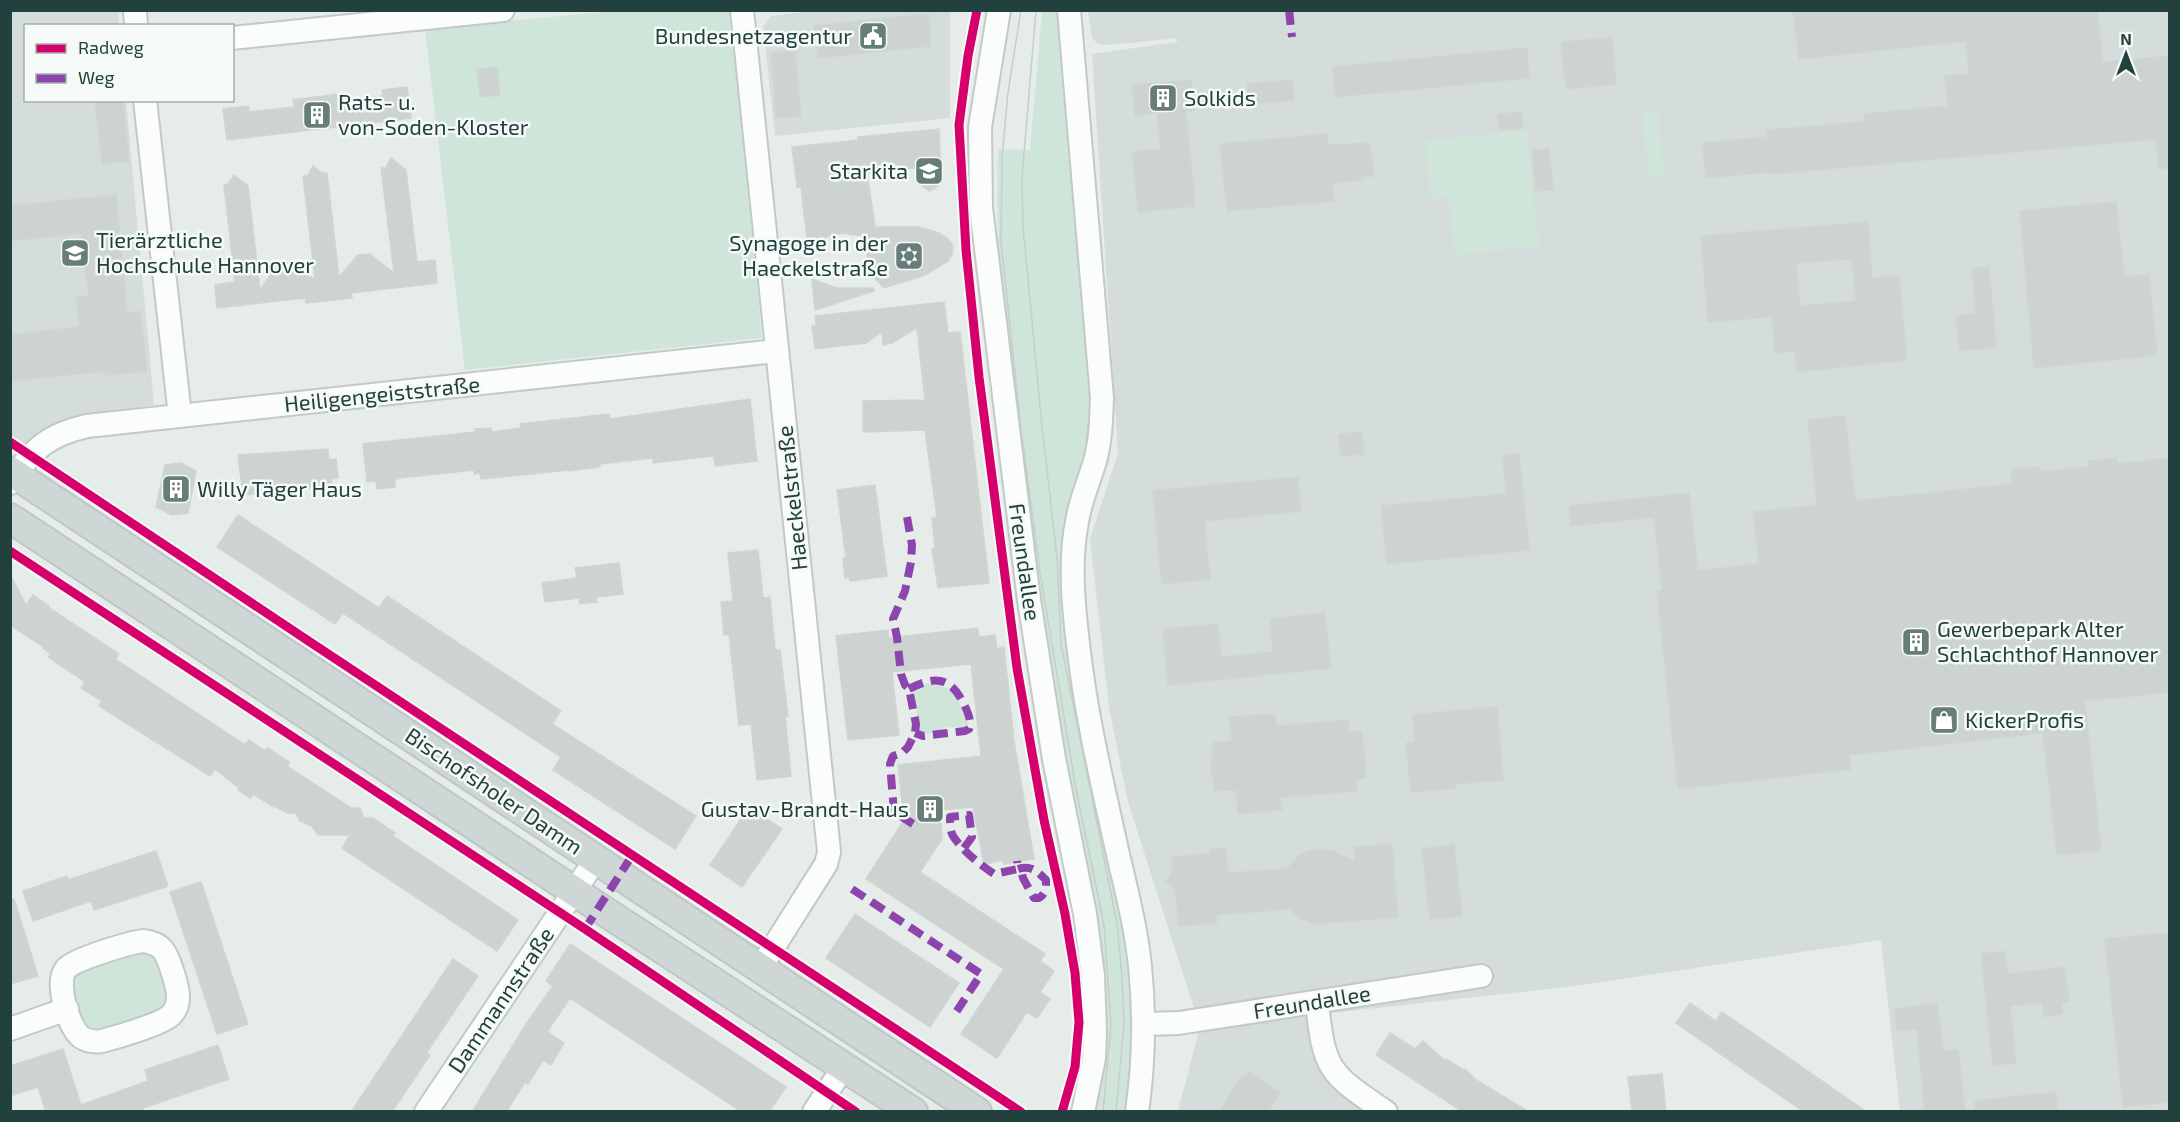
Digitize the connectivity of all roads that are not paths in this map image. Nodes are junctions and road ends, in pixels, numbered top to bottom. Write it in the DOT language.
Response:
graph roads {
  1 [pos="503,10"];
  2 [pos="742,10"];
  3 [pos="999,10"];
  4 [pos="1069,10"];
  5 [pos="234,38"];
  6 [pos="145,102"];
  7 [pos="776,351"];
  8 [pos="180,416"];
  9 [pos="12,476"];
  10 [pos="10,519"];
  11 [pos="596,859"];
  12 [pos="575,891"];
  13 [pos="761,968"];
  14 [pos="1481,976"];
  15 [pos="1317,1002"];
  16 [pos="67,1009"];
  17 [pos="1143,1024"];
  18 [pos="10,1029"];
  19 [pos="843,1068"];
  20 [pos="426,1112"];
  21 [pos="814,1112"];
  22 [pos="913,1112"];
  23 [pos="977,1112"];
  24 [pos="1083,1112"];
  25 [pos="1137,1112"];
  26 [pos="1386,1112"];
  1 -- 5 [label="street"];
  2 -- 7 [label="street, Haeckelstraße"];
  3 -- 24 [label="street, Freundallee"];
  4 -- 17 [label="street, Freundallee"];
  6 -- 8 [label="street"];
  7 -- 8 [label="street, Heiligengeiststraße"];
  7 -- 13 [label="street, Haeckelstraße"];
  8 -- 9 [label="street, Heiligengeiststraße"];
  9 -- 11 [label="main road, Bischofsholer Damm"];
  10 -- 12 [label="main road, Bischofsholer Damm"];
  11 -- 12 [label="street, Dammannstraße"];
  11 -- 13 [label="main road, Bischofsholer Damm"];
  12 -- 19 [label="main road, Bischofsholer Damm"];
  12 -- 20 [label="street, Dammannstraße"];
  13 -- 23 [label="main road, Bischofsholer Damm"];
  14 -- 15 [label="street, Freundallee"];
  15 -- 17 [label="street, Freundallee"];
  15 -- 26 [label="street"];
  16 -- 16 [label="street"];
  16 -- 18 [label="street"];
  17 -- 25 [label="street, Freundallee"];
  19 -- 21 [label="street"];
  19 -- 22 [label="main road, Bischofsholer Damm"];
}
